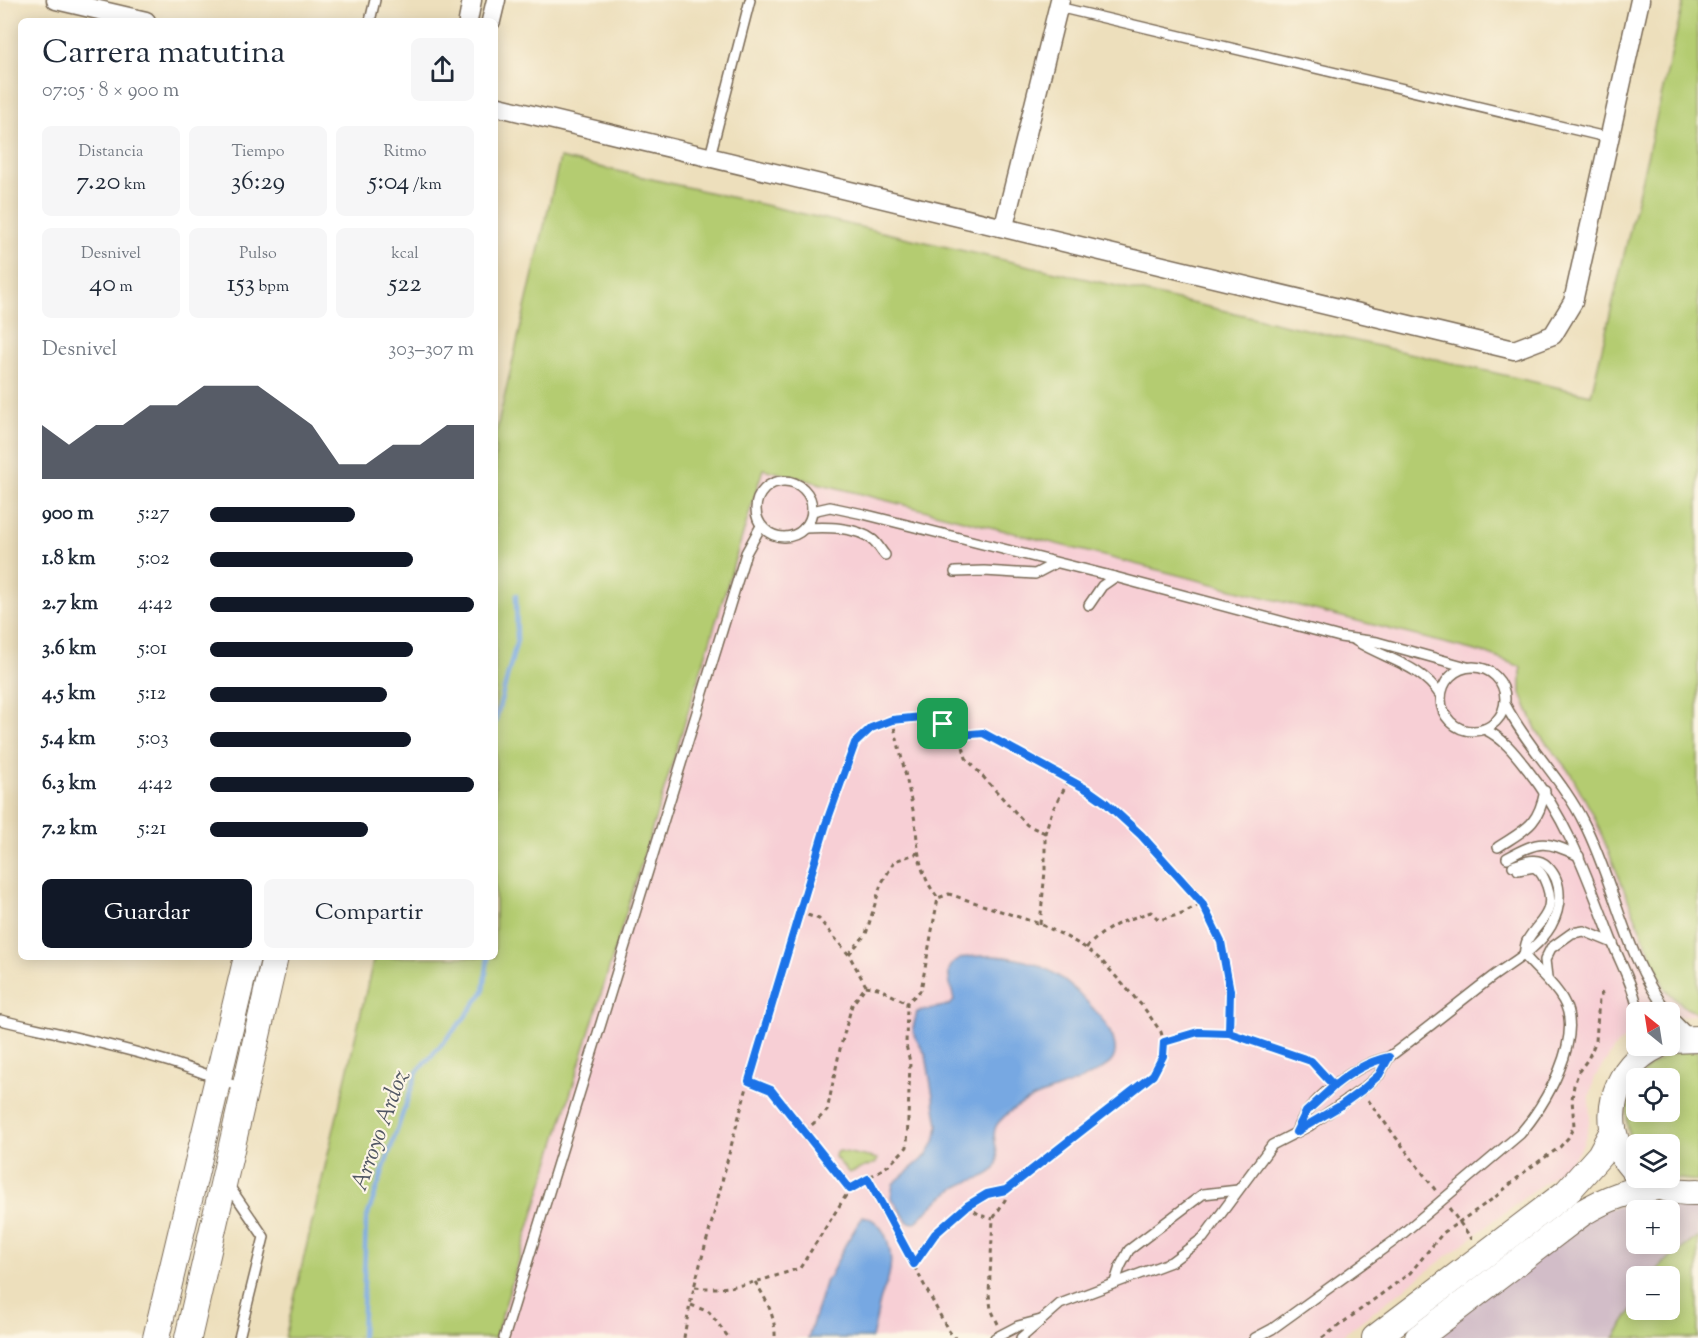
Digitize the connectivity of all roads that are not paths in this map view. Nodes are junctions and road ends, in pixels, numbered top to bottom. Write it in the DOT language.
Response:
graph roads {
  1 [pos="56,0"];
  2 [pos="375,0"];
  3 [pos="472,0"];
  4 [pos="496,0"];
  5 [pos="750,0"];
  6 [pos="1640,0"];
  7 [pos="1059,4"];
  8 [pos="133,18"];
  9 [pos="371,18"];
  10 [pos="469,18"];
  11 [pos="492,18"];
  12 [pos="498,107"];
  13 [pos="1610,138"];
  14 [pos="710,156"];
  15 [pos="1004,226"];
  16 [pos="812,511"];
  17 [pos="761,526"];
  18 [pos="804,528"];
  19 [pos="885,555"];
  20 [pos="1056,563"];
  21 [pos="955,572"];
  22 [pos="1115,577"];
  23 [pos="1089,605"];
  24 [pos="1353,640"];
  25 [pos="1467,667"];
  26 [pos="1441,696"];
  27 [pos="1505,704"];
  28 [pos="1484,729"];
  29 [pos="1545,791"];
  30 [pos="1498,847"];
  31 [pos="1579,855"];
  32 [pos="1507,858"];
  33 [pos="1515,868"];
  34 [pos="1613,943"];
  35 [pos="1524,955"];
  36 [pos="246,960"];
  37 [pos="274,960"];
  38 [pos="1547,977"];
  39 [pos="1634,1002"];
  40 [pos="1659,1002"];
  41 [pos="0,1020"];
  42 [pos="1639,1056"];
  43 [pos="1389,1057"];
  44 [pos="219,1078"];
  45 [pos="245,1090"];
  46 [pos="1613,1131"];
  47 [pos="1296,1132"];
  48 [pos="1626,1159"];
  49 [pos="225,1180"];
  50 [pos="1637,1188"];
  51 [pos="1667,1188"];
  52 [pos="1238,1190"];
  53 [pos="1698,1192"];
  54 [pos="1115,1282"];
  55 [pos="1043,1319"];
  56 [pos="1432,1332"];
  57 [pos="156,1338"];
  58 [pos="188,1338"];
  59 [pos="239,1338"];
  60 [pos="504,1338"];
  61 [pos="995,1338"];
  62 [pos="1021,1338"];
  63 [pos="1255,1338"];
  64 [pos="1375,1338"];
  1 -- 8 [label="street"];
  2 -- 9 [label="lane"];
  3 -- 10 [label="street"];
  4 -- 11 [label="street"];
  5 -- 14 [label="lane"];
  6 -- 13 [label="street"];
  7 -- 13 [label="lane"];
  7 -- 15 [label="street"];
  12 -- 14 [label="street"];
  13 -- 15 [label="street"];
  14 -- 15 [label="street"];
  16 -- 17 [label="lane"];
  16 -- 18 [label="lane"];
  16 -- 20 [label="lane"];
  17 -- 18 [label="lane"];
  17 -- 60 [label="lane"];
  18 -- 19 [label="lane"];
  20 -- 21 [label="lane"];
  20 -- 22 [label="lane"];
  22 -- 23 [label="lane"];
  22 -- 24 [label="lane"];
  24 -- 25 [label="lane"];
  24 -- 26 [label="lane"];
  25 -- 26 [label="lane"];
  25 -- 27 [label="lane"];
  26 -- 28 [label="lane"];
  27 -- 28 [label="lane"];
  27 -- 40 [label="lane"];
  28 -- 29 [label="lane"];
  29 -- 30 [label="lane"];
  29 -- 31 [label="lane"];
  31 -- 32 [label="lane"];
  31 -- 34 [label="lane"];
  33 -- 35 [label="lane"];
  34 -- 38 [label="lane"];
  34 -- 39 [label="lane"];
  35 -- 38 [label="lane"];
  35 -- 43 [label="lane"];
  36 -- 44 [label="street"];
  37 -- 45 [label="street"];
  38 -- 63 [label="lane"];
  41 -- 44 [label="lane"];
  42 -- 46 [label="street"];
  43 -- 47 [label="lane"];
  43 -- 47 [label="lane"];
  44 -- 45 [label="lane"];
  44 -- 57 [label="street"];
  45 -- 49 [label="street"];
  46 -- 48 [label="street"];
  46 -- 64 [label="street"];
  47 -- 52 [label="lane"];
  49 -- 58 [label="street"];
  49 -- 59 [label="lane"];
  50 -- 56 [label="street"];
  51 -- 53 [label="street"];
  52 -- 54 [label="lane"];
  52 -- 54 [label="lane"];
  54 -- 55 [label="lane"];
  55 -- 61 [label="lane"];
  55 -- 62 [label="lane"];
}
